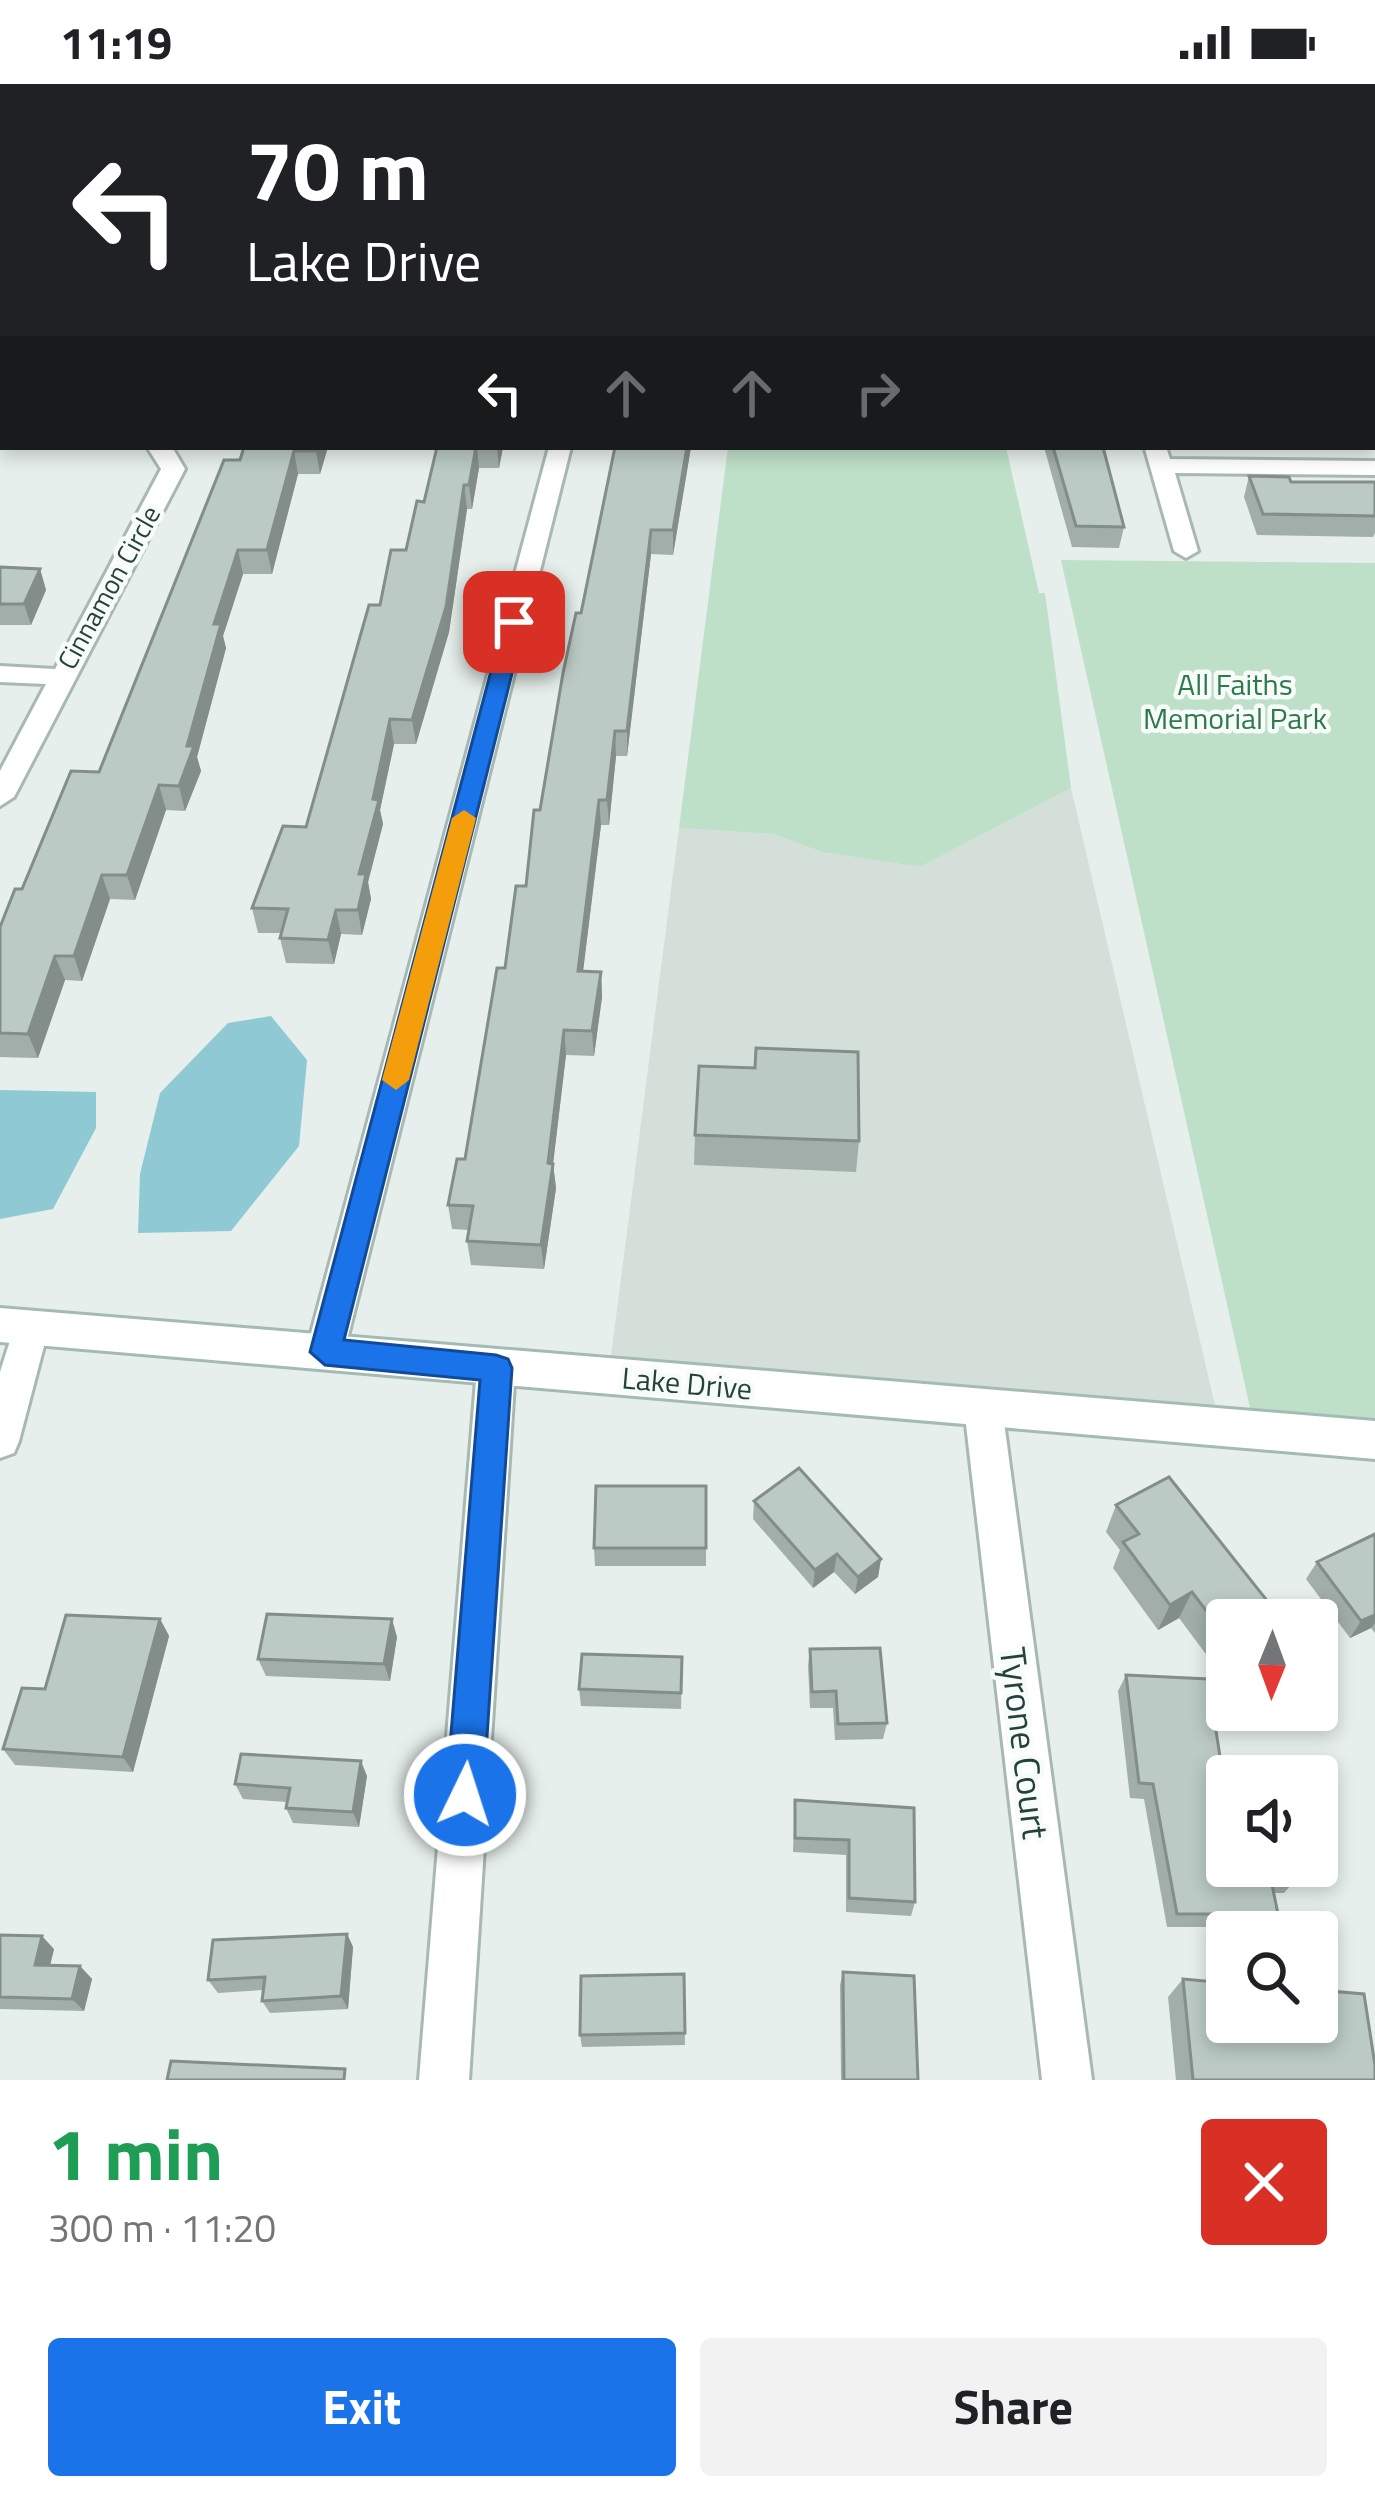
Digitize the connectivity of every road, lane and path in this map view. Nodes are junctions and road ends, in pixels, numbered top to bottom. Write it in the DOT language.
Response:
graph roads {
  1 [pos="162,450"];
  2 [pos="559,450"];
  3 [pos="1159,456"];
  4 [pos="1375,468"];
  5 [pos="1186,551"];
  6 [pos="0,674"];
  7 [pos="62,677"];
  8 [pos="0,797"];
  9 [pos="15,1326"];
  10 [pos="325,1352"];
  11 [pos="496,1368"];
  12 [pos="983,1406"];
  13 [pos="1375,1440"];
  14 [pos="0,1441"];
  15 [pos="443,2080"];
  16 [pos="1067,2080"];
  1 -- 7 [label="street, Cinnamon Circle"];
  2 -- 10 [label="street"];
  3 -- 4 [label="street"];
  3 -- 5 [label="street"];
  6 -- 7 [label="street, Cinnamon Circle"];
  7 -- 8 [label="street"];
  9 -- 10 [label="street, Lake Drive"];
  9 -- 14 [label="street"];
  10 -- 11 [label="street, Lake Drive"];
  11 -- 12 [label="street, Lake Drive"];
  11 -- 15 [label="street"];
  12 -- 13 [label="street, Lake Drive"];
  12 -- 16 [label="street, Tyrone Court"];
}
